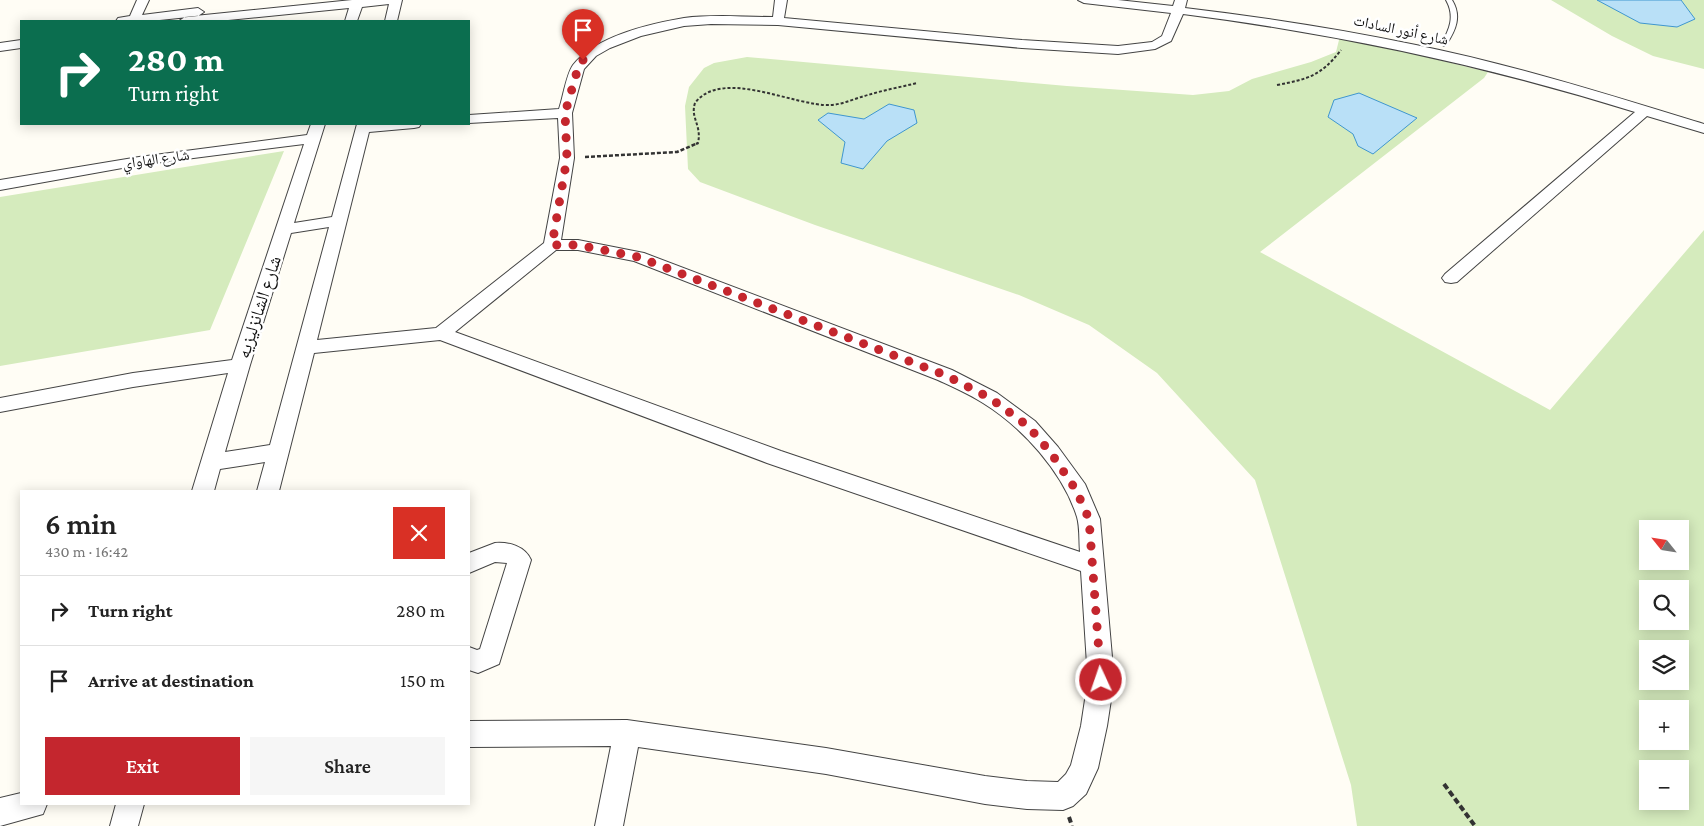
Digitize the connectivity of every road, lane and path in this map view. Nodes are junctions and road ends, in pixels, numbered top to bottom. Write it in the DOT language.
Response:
graph roads {
  1 [pos="143,0"];
  2 [pos="309,0"];
  3 [pos="395,0"];
  4 [pos="781,0"];
  5 [pos="1084,0"];
  6 [pos="1449,0"];
  7 [pos="358,2"];
  8 [pos="1176,6"];
  9 [pos="128,20"];
  10 [pos="194,20"];
  11 [pos="351,20"];
  12 [pos="391,20"];
  13 [pos="778,21"];
  14 [pos="20,36"];
  15 [pos="1352,36"];
  16 [pos="0,39"];
  17 [pos="20,44"];
  18 [pos="1444,44"];
  19 [pos="0,47"];
  20 [pos="917,83"];
  21 [pos="1277,85"];
  22 [pos="1645,110"];
  23 [pos="565,113"];
  24 [pos="1695,113"];
  25 [pos="470,119"];
  26 [pos="388,125"];
  27 [pos="363,126"];
  28 [pos="1704,129"];
  29 [pos="316,131"];
  30 [pos="131,151"];
  31 [pos="567,158"];
  32 [pos="99,162"];
  33 [pos="48,165"];
  34 [pos="73,166"];
  35 [pos="0,185"];
  36 [pos="338,221"];
  37 [pos="285,230"];
  38 [pos="552,245"];
  39 [pos="1451,278"];
  40 [pos="441,334"];
  41 [pos="306,348"];
  42 [pos="240,365"];
  43 [pos="0,405"];
  44 [pos="278,452"];
  45 [pos="212,462"];
  46 [pos="203,490"];
  47 [pos="268,490"];
  48 [pos="470,563"];
  49 [pos="1094,566"];
  50 [pos="470,658"];
  51 [pos="628,733"];
  52 [pos="470,734"];
  53 [pos="1444,784"];
  54 [pos="29,805"];
  55 [pos="130,805"];
  56 [pos="0,812"];
  57 [pos="124,826"];
  58 [pos="609,826"];
  59 [pos="1476,826"];
  1 -- 9 [label="street"];
  2 -- 9 [label="street"];
  3 -- 7 [label="street"];
  3 -- 12 [label="street"];
  4 -- 13 [label="street"];
  5 -- 8 [label="street, شارع أنور السادات"];
  6 -- 18 [label="lane"];
  7 -- 10 [label="street"];
  7 -- 11 [label="street"];
  8 -- 13 [label="street"];
  8 -- 15 [label="street, شارع أنور السادات"];
  8 -- 18 [label="street, شارع أنور السادات"];
  13 -- 23 [label="street"];
  14 -- 16 [label="street"];
  15 -- 21 [label="path"];
  15 -- 22 [label="street, شارع أنور السادات"];
  17 -- 19 [label="street"];
  18 -- 24 [label="street, شارع أنور السادات"];
  20 -- 31 [label="path"];
  22 -- 28 [label="street, شارع أنور السادات"];
  22 -- 39 [label="street"];
  23 -- 25 [label="street"];
  23 -- 31 [label="street"];
  26 -- 27 [label="street"];
  27 -- 36 [label="street"];
  29 -- 32 [label="street, شارع الهاواي"];
  29 -- 37 [label="street, شارع الشانزليزيه"];
  30 -- 32 [label="street"];
  31 -- 38 [label="street"];
  32 -- 34 [label="street, شارع الهاواي"];
  33 -- 34 [label="street"];
  34 -- 35 [label="street, شارع الهاواي"];
  36 -- 37 [label="street"];
  36 -- 41 [label="street"];
  37 -- 42 [label="street, شارع الشانزليزيه"];
  38 -- 40 [label="street"];
  38 -- 49 [label="street"];
  40 -- 41 [label="street"];
  40 -- 49 [label="street"];
  41 -- 44 [label="street"];
  42 -- 43 [label="street"];
  42 -- 45 [label="street, شارع الشانزليزيه"];
  44 -- 45 [label="street"];
  44 -- 47 [label="street"];
  45 -- 46 [label="street, شارع الشانزليزيه"];
  48 -- 50 [label="street"];
  49 -- 51 [label="street"];
  51 -- 52 [label="street"];
  51 -- 58 [label="street"];
  53 -- 59 [label="path"];
  54 -- 56 [label="street"];
  55 -- 57 [label="street"];
}
